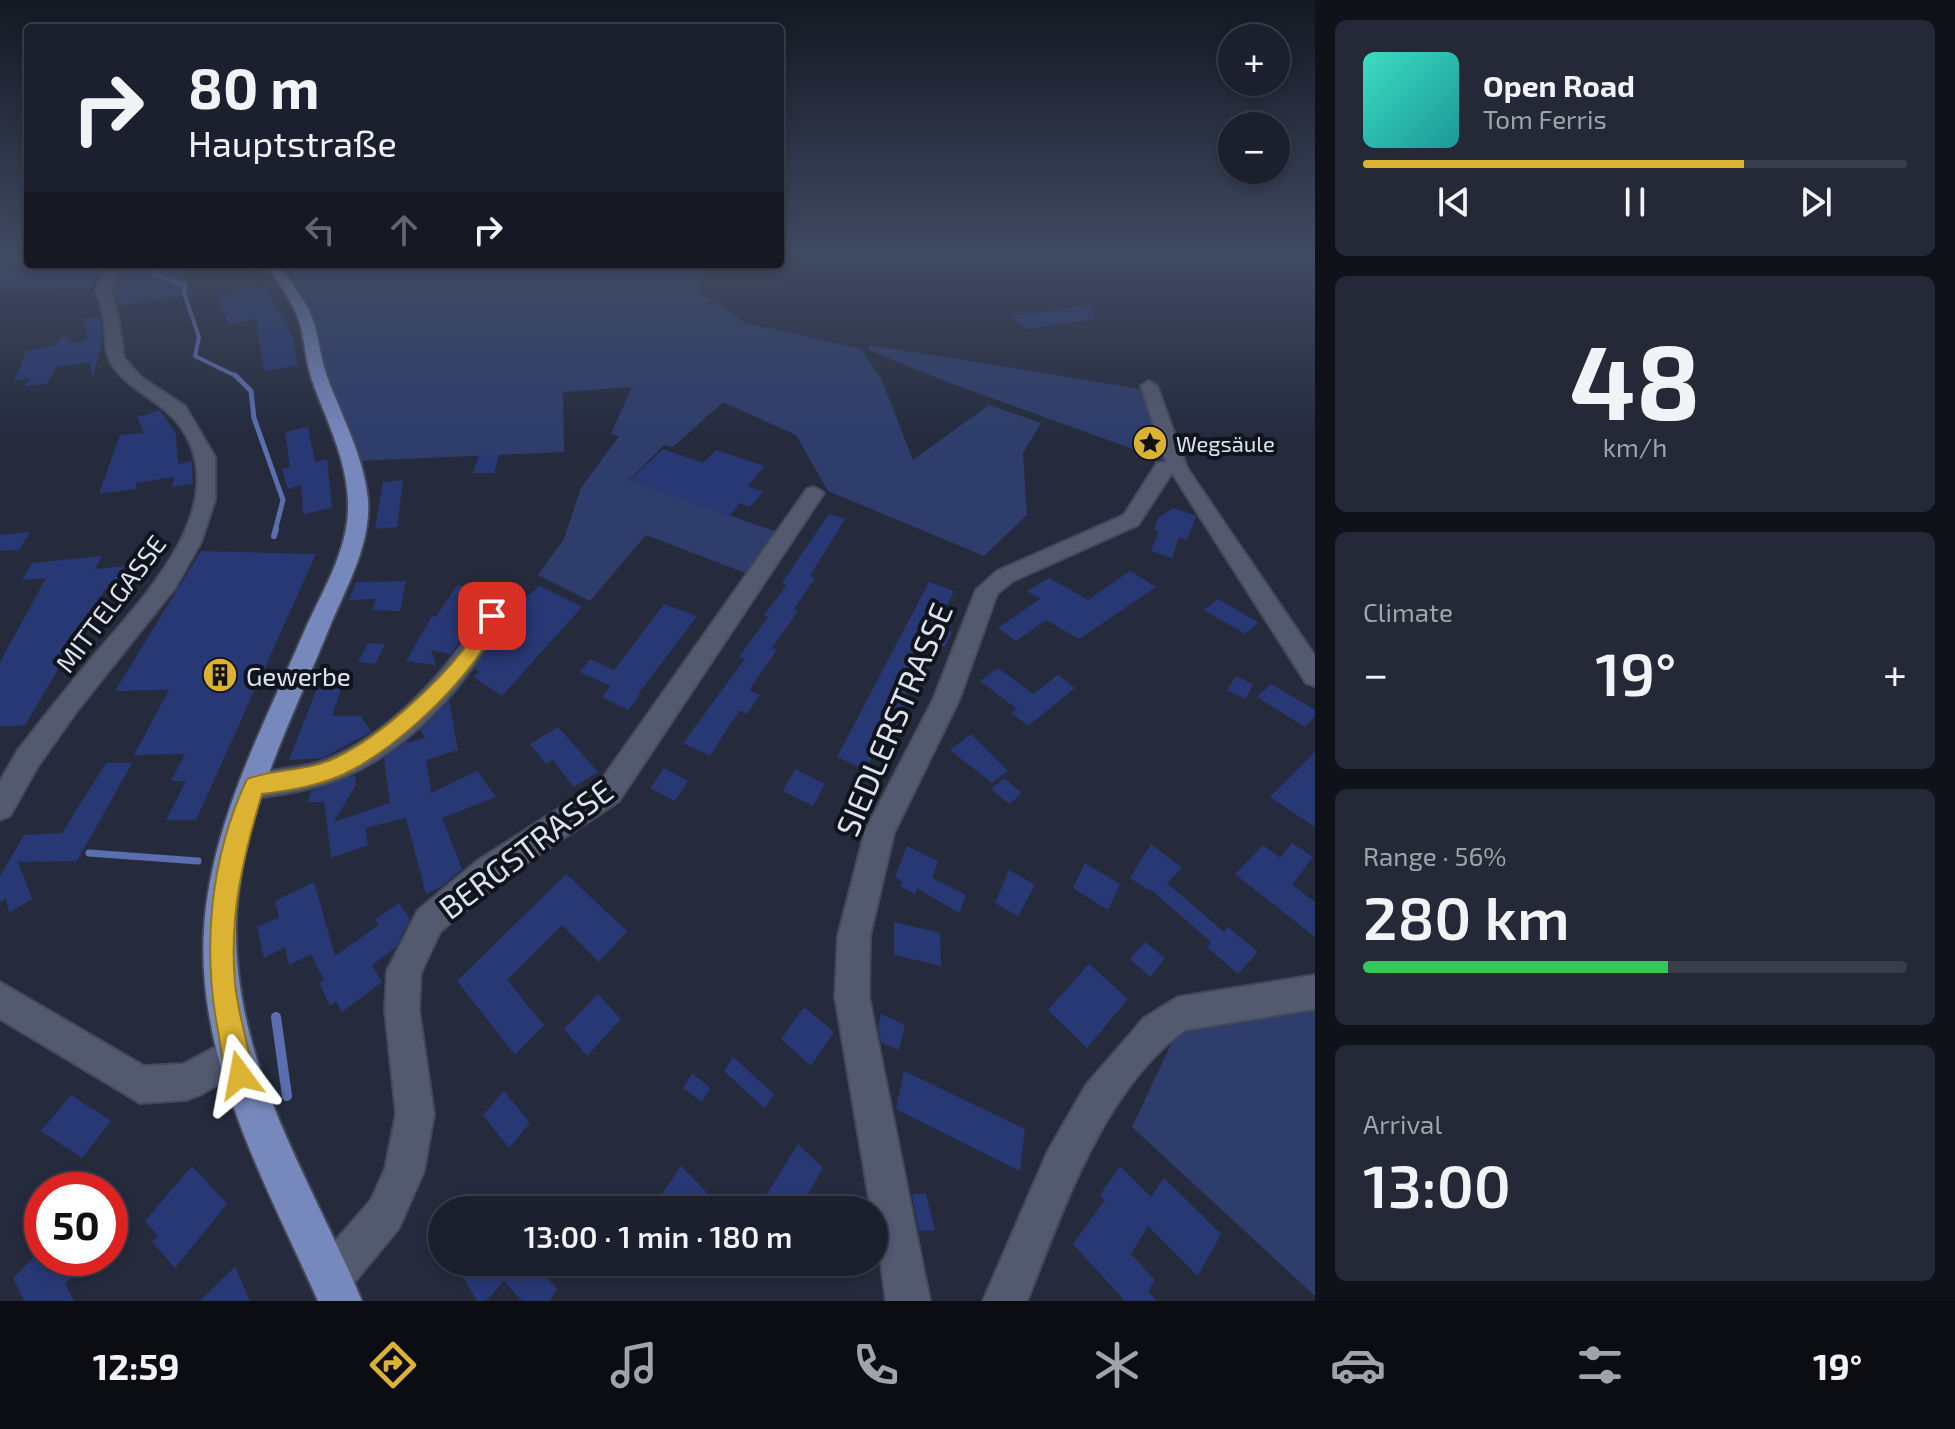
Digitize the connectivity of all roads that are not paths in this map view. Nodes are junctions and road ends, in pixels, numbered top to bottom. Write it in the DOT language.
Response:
graph roads {
  1 [pos="111,317"];
  2 [pos="304,317"];
  3 [pos="1149,386"];
  4 [pos="1178,468"];
  5 [pos="814,493"];
  6 [pos="492,616"];
  7 [pos="1315,676"];
  8 [pos="254,786"];
  9 [pos="0,807"];
  10 [pos="1315,992"];
  11 [pos="0,999"];
  12 [pos="234,1055"];
  13 [pos="335,1290"];
  14 [pos="908,1301"];
  15 [pos="1005,1301"];
  1 -- 9 [label="street, MITTELGASSE"];
  2 -- 8 [label="main road"];
  3 -- 4 [label="street"];
  4 -- 7 [label="street"];
  4 -- 14 [label="street, SIEDLERSTRASSE"];
  5 -- 13 [label="street, BERGSTRASSE"];
  6 -- 8 [label="street"];
  8 -- 12 [label="main road"];
  10 -- 15 [label="street"];
  11 -- 12 [label="street"];
  12 -- 13 [label="main road"];
}
